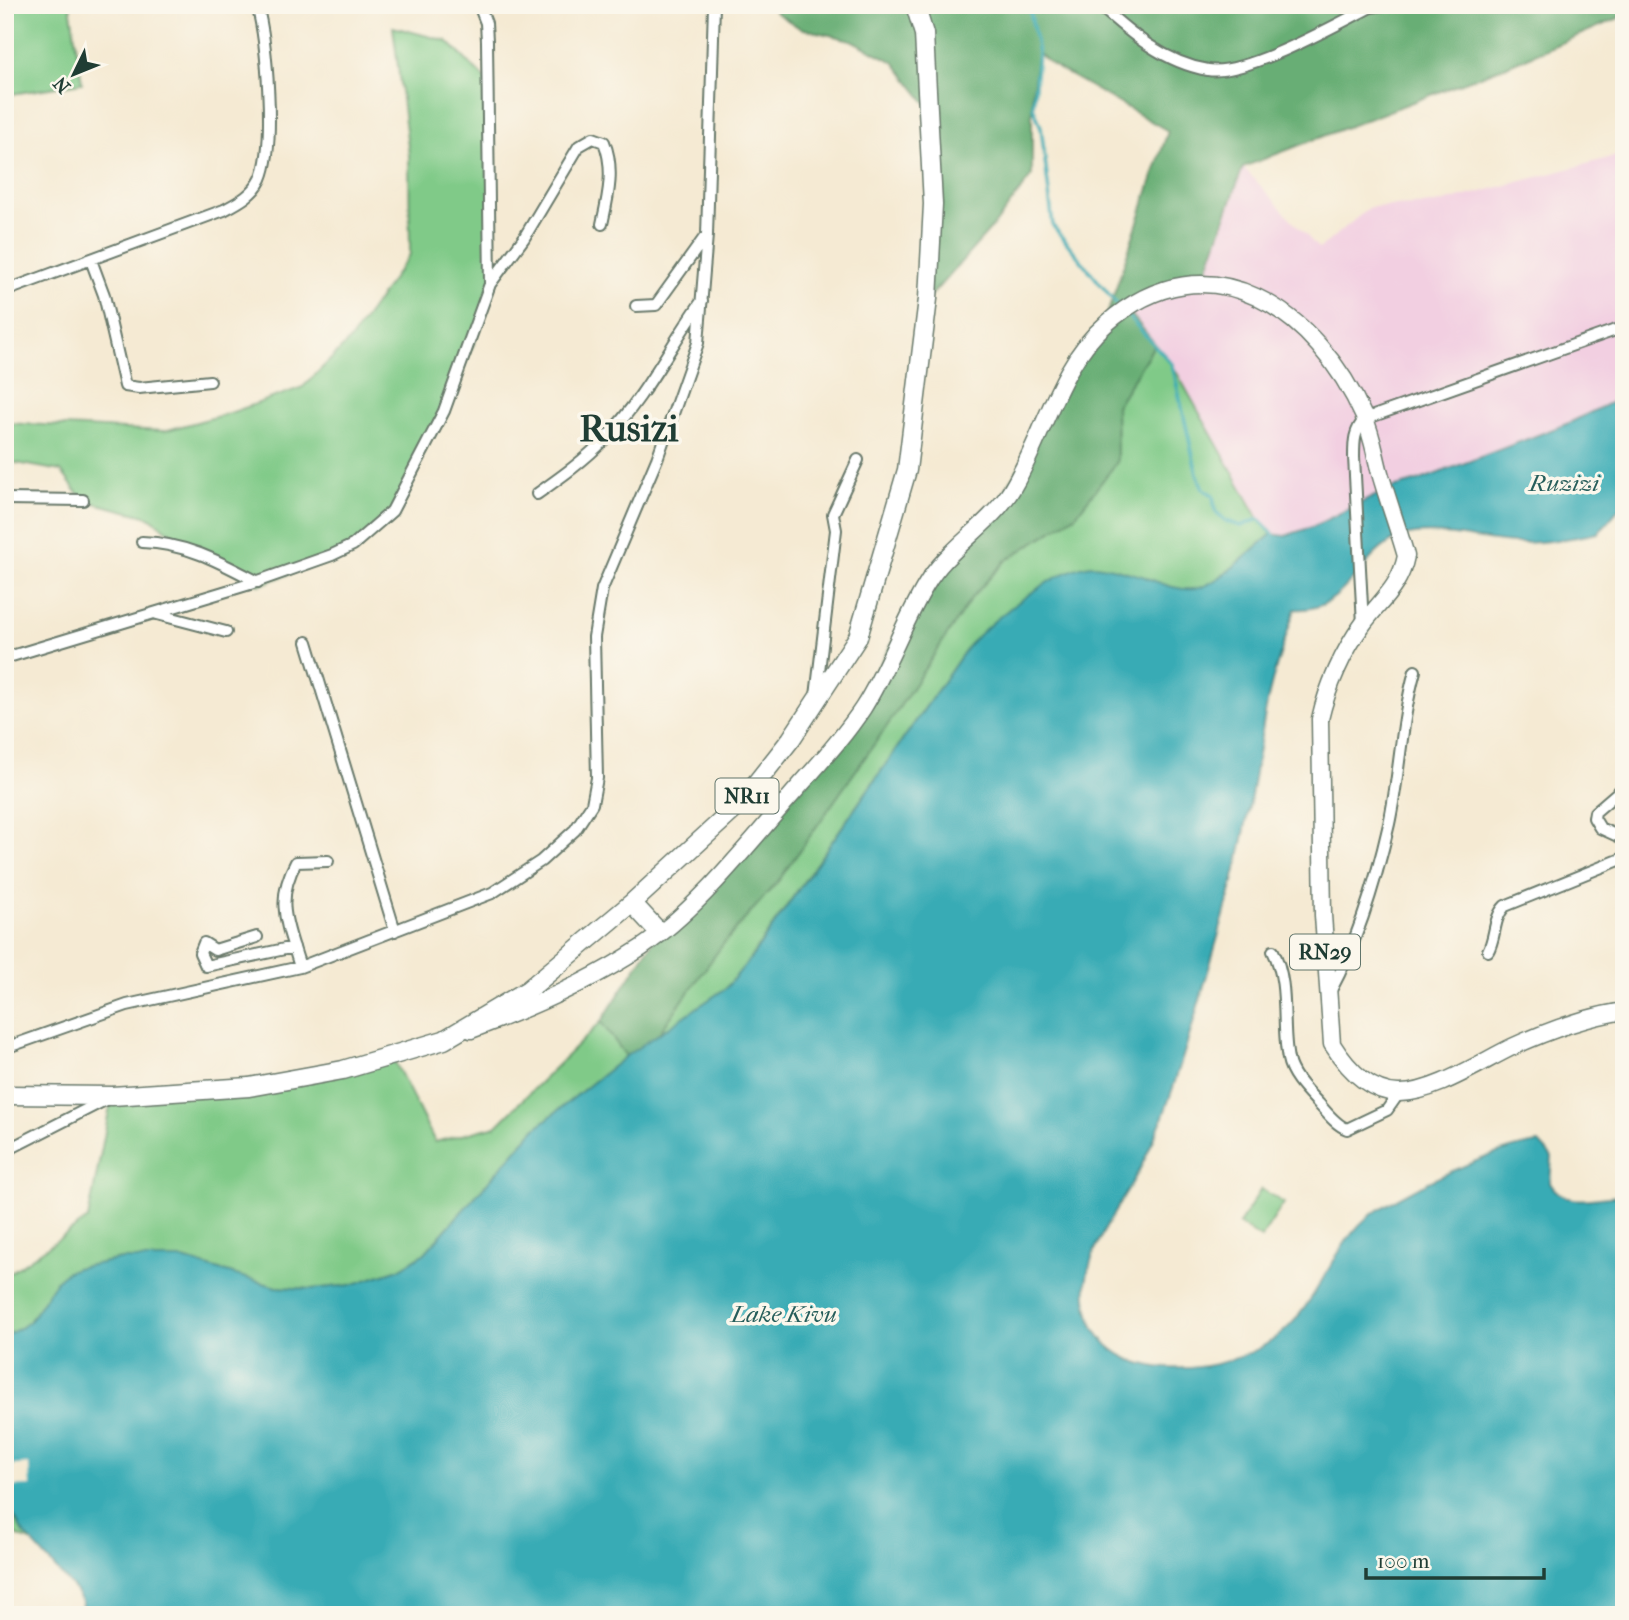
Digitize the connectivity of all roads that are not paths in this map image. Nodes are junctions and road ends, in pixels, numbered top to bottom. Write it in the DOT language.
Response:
graph roads {
  1 [pos="257,5"];
  2 [pos="479,5"];
  3 [pos="714,5"];
  4 [pos="915,5"];
  5 [pos="1098,5"];
  6 [pos="1385,5"];
  7 [pos="602,224"];
  8 [pos="706,235"];
  9 [pos="91,260"];
  10 [pos="490,284"];
  11 [pos="5,291"];
  12 [pos="703,299"];
  13 [pos="636,306"];
  14 [pos="1624,327"];
  15 [pos="210,381"];
  16 [pos="1365,419"];
  17 [pos="858,460"];
  18 [pos="537,494"];
  19 [pos="5,499"];
  20 [pos="83,500"];
  21 [pos="142,542"];
  22 [pos="258,582"];
  23 [pos="156,613"];
  24 [pos="1363,624"];
  25 [pos="226,632"];
  26 [pos="307,642"];
  27 [pos="5,658"];
  28 [pos="1415,671"];
  29 [pos="815,706"];
  30 [pos="1624,787"];
  31 [pos="1624,839"];
  32 [pos="1624,858"];
  33 [pos="328,861"];
  34 [pos="632,903"];
  35 [pos="395,931"];
  36 [pos="659,932"];
  37 [pos="257,937"];
  38 [pos="294,947"];
  39 [pos="1273,951"];
  40 [pos="1489,951"];
  41 [pos="300,967"];
  42 [pos="1327,997"];
  43 [pos="1624,1011"];
  44 [pos="444,1041"];
  45 [pos="5,1048"];
  46 [pos="1399,1093"];
  47 [pos="5,1095"];
  48 [pos="112,1096"];
  49 [pos="5,1151"];
  1 -- 9 [label="street"];
  2 -- 10 [label="street"];
  3 -- 8 [label="street"];
  4 -- 29 [label="highway, NR11"];
  5 -- 6 [label="street"];
  7 -- 10 [label="street"];
  8 -- 12 [label="street"];
  8 -- 13 [label="street"];
  9 -- 11 [label="street"];
  9 -- 15 [label="street"];
  10 -- 22 [label="street"];
  12 -- 18 [label="street"];
  12 -- 35 [label="street"];
  14 -- 16 [label="street"];
  16 -- 24 [label="street"];
  16 -- 24 [label="main road, RN29"];
  16 -- 36 [label="main road"];
  17 -- 29 [label="street"];
  19 -- 20 [label="street"];
  21 -- 22 [label="street"];
  22 -- 23 [label="street"];
  23 -- 25 [label="street"];
  23 -- 27 [label="street"];
  24 -- 42 [label="main road, RN29"];
  26 -- 35 [label="street"];
  28 -- 42 [label="street"];
  29 -- 34 [label="highway, NR11"];
  30 -- 31 [label="street"];
  32 -- 40 [label="street"];
  33 -- 38 [label="street"];
  34 -- 36 [label="highway"];
  34 -- 44 [label="highway, NR11"];
  35 -- 41 [label="street"];
  36 -- 44 [label="main road"];
  37 -- 38 [label="street"];
  38 -- 41 [label="street"];
  39 -- 46 [label="street"];
  41 -- 45 [label="street"];
  42 -- 46 [label="main road, RN29"];
  43 -- 46 [label="main road"];
  44 -- 48 [label="highway, NR11"];
  47 -- 48 [label="highway, NR11"];
  48 -- 49 [label="street"];
}
